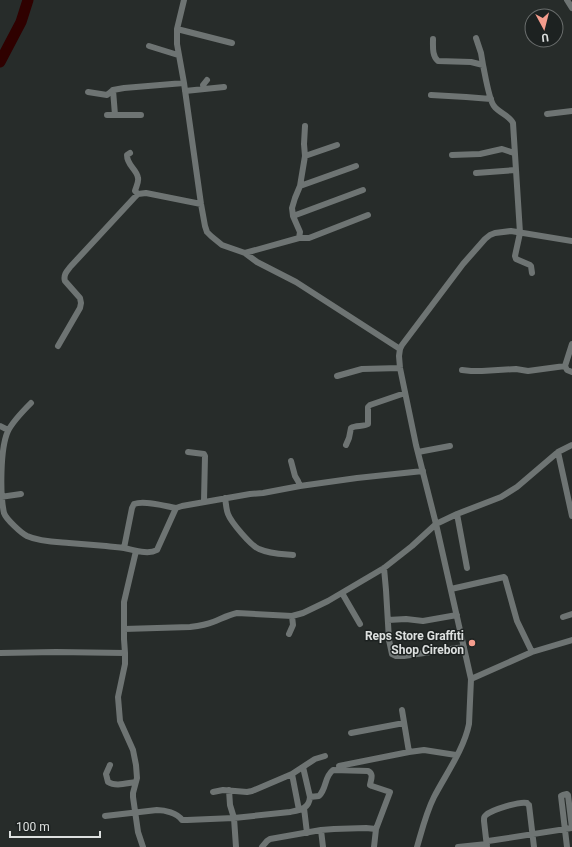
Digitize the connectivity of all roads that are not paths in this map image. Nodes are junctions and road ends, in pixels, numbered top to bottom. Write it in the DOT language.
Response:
graph roads {
  1 [pos="184,0"];
  2 [pos="567,0"];
  3 [pos="572,8"];
  4 [pos="177,29"];
  5 [pos="476,38"];
  6 [pos="433,39"];
  7 [pos="232,43"];
  8 [pos="149,46"];
  9 [pos="178,55"];
  10 [pos="483,65"];
  11 [pos="207,80"];
  12 [pos="184,83"];
  13 [pos="224,86"];
  14 [pos="204,89"];
  15 [pos="112,90"];
  16 [pos="185,91"];
  17 [pos="88,92"];
  18 [pos="431,95"];
  19 [pos="491,99"];
  20 [pos="572,111"];
  21 [pos="547,114"];
  22 [pos="108,115"];
  23 [pos="115,115"];
  24 [pos="141,115"];
  25 [pos="305,126"];
  26 [pos="337,145"];
  27 [pos="130,153"];
  28 [pos="514,153"];
  29 [pos="305,156"];
  30 [pos="452,156"];
  31 [pos="356,166"];
  32 [pos="516,170"];
  33 [pos="476,173"];
  34 [pos="300,186"];
  35 [pos="363,190"];
  36 [pos="138,194"];
  37 [pos="200,204"];
  38 [pos="293,216"];
  39 [pos="368,216"];
  40 [pos="520,233"];
  41 [pos="299,238"];
  42 [pos="572,241"];
  43 [pos="248,255"];
  44 [pos="532,273"];
  45 [pos="58,346"];
  46 [pos="572,346"];
  47 [pos="400,349"];
  48 [pos="565,366"];
  49 [pos="400,368"];
  50 [pos="462,370"];
  51 [pos="572,372"];
  52 [pos="337,376"];
  53 [pos="405,393"];
  54 [pos="31,403"];
  55 [pos="0,426"];
  56 [pos="8,430"];
  57 [pos="346,445"];
  58 [pos="572,445"];
  59 [pos="450,446"];
  60 [pos="188,452"];
  61 [pos="418,452"];
  62 [pos="558,452"];
  63 [pos="1,456"];
  64 [pos="291,461"];
  65 [pos="423,471"];
  66 [pos="300,486"];
  67 [pos="21,494"];
  68 [pos="0,497"];
  69 [pos="225,498"];
  70 [pos="204,501"];
  71 [pos="176,508"];
  72 [pos="571,511"];
  73 [pos="457,514"];
  74 [pos="2,515"];
  75 [pos="436,524"];
  76 [pos="124,548"];
  77 [pos="136,550"];
  78 [pos="293,555"];
  79 [pos="384,568"];
  80 [pos="467,568"];
  81 [pos="451,589"];
  82 [pos="342,593"];
  83 [pos="572,614"];
  84 [pos="292,616"];
  85 [pos="457,616"];
  86 [pos="563,617"];
  87 [pos="388,620"];
  88 [pos="360,624"];
  89 [pos="124,629"];
  90 [pos="289,634"];
  91 [pos="572,640"];
  92 [pos="464,647"];
  93 [pos="532,652"];
  94 [pos="0,653"];
  95 [pos="125,653"];
  96 [pos="471,679"];
  97 [pos="402,710"];
  98 [pos="404,723"];
  99 [pos="351,733"];
  100 [pos="409,752"];
  101 [pos="456,755"];
  102 [pos="325,756"];
  103 [pos="110,765"];
  104 [pos="339,766"];
  105 [pos="302,767"];
  106 [pos="292,774"];
  107 [pos="136,782"];
  108 [pos="229,790"];
  109 [pos="213,792"];
  110 [pos="310,797"];
  111 [pos="301,809"];
  112 [pos="135,812"];
  113 [pos="105,816"];
  114 [pos="234,818"];
  115 [pos="572,828"];
  116 [pos="376,829"];
  117 [pos="565,829"];
  118 [pos="321,830"];
  119 [pos="307,833"];
  120 [pos="533,834"];
  121 [pos="487,845"];
  122 [pos="143,847"];
  123 [pos="236,847"];
  124 [pos="262,847"];
  125 [pos="323,847"];
  126 [pos="374,847"];
  127 [pos="417,847"];
  128 [pos="458,847"];
  129 [pos="534,847"];
  130 [pos="567,847"];
  1 -- 4 [label="street"];
  2 -- 3 [label="street"];
  4 -- 7 [label="street"];
  4 -- 9 [label="street"];
  5 -- 10 [label="street"];
  6 -- 10 [label="street"];
  8 -- 9 [label="street"];
  9 -- 12 [label="street"];
  10 -- 19 [label="street"];
  11 -- 14 [label="street"];
  12 -- 15 [label="street"];
  12 -- 16 [label="street"];
  13 -- 14 [label="street"];
  14 -- 16 [label="street"];
  15 -- 17 [label="street"];
  15 -- 23 [label="street"];
  16 -- 37 [label="street"];
  18 -- 19 [label="street"];
  19 -- 28 [label="street"];
  20 -- 21 [label="street"];
  22 -- 23 [label="street"];
  23 -- 24 [label="street"];
  25 -- 29 [label="street"];
  26 -- 29 [label="street"];
  27 -- 36 [label="street"];
  28 -- 30 [label="street"];
  28 -- 32 [label="street"];
  29 -- 34 [label="street"];
  31 -- 34 [label="street"];
  32 -- 33 [label="street"];
  32 -- 40 [label="street"];
  34 -- 38 [label="street"];
  35 -- 38 [label="street"];
  36 -- 37 [label="street"];
  36 -- 45 [label="street"];
  37 -- 43 [label="street"];
  38 -- 41 [label="street"];
  39 -- 41 [label="street"];
  40 -- 42 [label="street"];
  40 -- 44 [label="street"];
  40 -- 47 [label="street"];
  41 -- 43 [label="street"];
  43 -- 47 [label="street"];
  46 -- 48 [label="street"];
  47 -- 49 [label="street"];
  48 -- 50 [label="street"];
  48 -- 51 [label="street"];
  49 -- 52 [label="street"];
  49 -- 53 [label="street"];
  53 -- 57 [label="street"];
  53 -- 61 [label="street"];
  54 -- 56 [label="street"];
  55 -- 56 [label="street"];
  56 -- 63 [label="street"];
  58 -- 62 [label="street"];
  59 -- 61 [label="street"];
  60 -- 70 [label="street"];
  61 -- 65 [label="street"];
  62 -- 72 [label="street"];
  62 -- 73 [label="street"];
  63 -- 68 [label="street"];
  64 -- 66 [label="street"];
  65 -- 66 [label="street"];
  65 -- 75 [label="street"];
  66 -- 69 [label="street"];
  67 -- 68 [label="street"];
  68 -- 74 [label="street"];
  69 -- 70 [label="street"];
  69 -- 78 [label="street"];
  70 -- 71 [label="street"];
  71 -- 76 [label="street"];
  71 -- 77 [label="street"];
  73 -- 75 [label="street"];
  73 -- 80 [label="street"];
  74 -- 76 [label="street"];
  75 -- 79 [label="street"];
  75 -- 81 [label="street"];
  76 -- 77 [label="street"];
  77 -- 89 [label="street"];
  79 -- 82 [label="street"];
  79 -- 87 [label="street"];
  81 -- 85 [label="street"];
  81 -- 93 [label="street"];
  82 -- 84 [label="street"];
  82 -- 88 [label="street"];
  83 -- 86 [label="street"];
  84 -- 89 [label="street"];
  84 -- 90 [label="street"];
  85 -- 87 [label="street"];
  85 -- 92 [label="street"];
  87 -- 92 [label="street"];
  89 -- 95 [label="street"];
  91 -- 93 [label="street"];
  92 -- 96 [label="street"];
  93 -- 96 [label="street"];
  94 -- 95 [label="street"];
  95 -- 107 [label="street"];
  96 -- 101 [label="street"];
  97 -- 98 [label="street"];
  98 -- 99 [label="street"];
  98 -- 100 [label="street"];
  100 -- 101 [label="street"];
  100 -- 104 [label="street"];
  101 -- 127 [label="street"];
  102 -- 105 [label="street"];
  103 -- 107 [label="street"];
  105 -- 106 [label="street"];
  105 -- 110 [label="street"];
  106 -- 108 [label="street"];
  106 -- 111 [label="street"];
  107 -- 112 [label="street"];
  108 -- 109 [label="street"];
  108 -- 114 [label="street"];
  110 -- 111 [label="street"];
  110 -- 116 [label="street"];
  111 -- 114 [label="street"];
  111 -- 119 [label="street"];
  112 -- 113 [label="street"];
  112 -- 114 [label="street"];
  112 -- 122 [label="street"];
  114 -- 123 [label="street"];
  115 -- 117 [label="street"];
  115 -- 117 [label="street"];
  116 -- 118 [label="street"];
  116 -- 126 [label="street"];
  117 -- 120 [label="street"];
  117 -- 130 [label="street"];
  118 -- 119 [label="street"];
  118 -- 125 [label="street"];
  119 -- 124 [label="street"];
  120 -- 121 [label="street"];
  120 -- 121 [label="street"];
  120 -- 129 [label="street"];
  121 -- 128 [label="street"];
}
